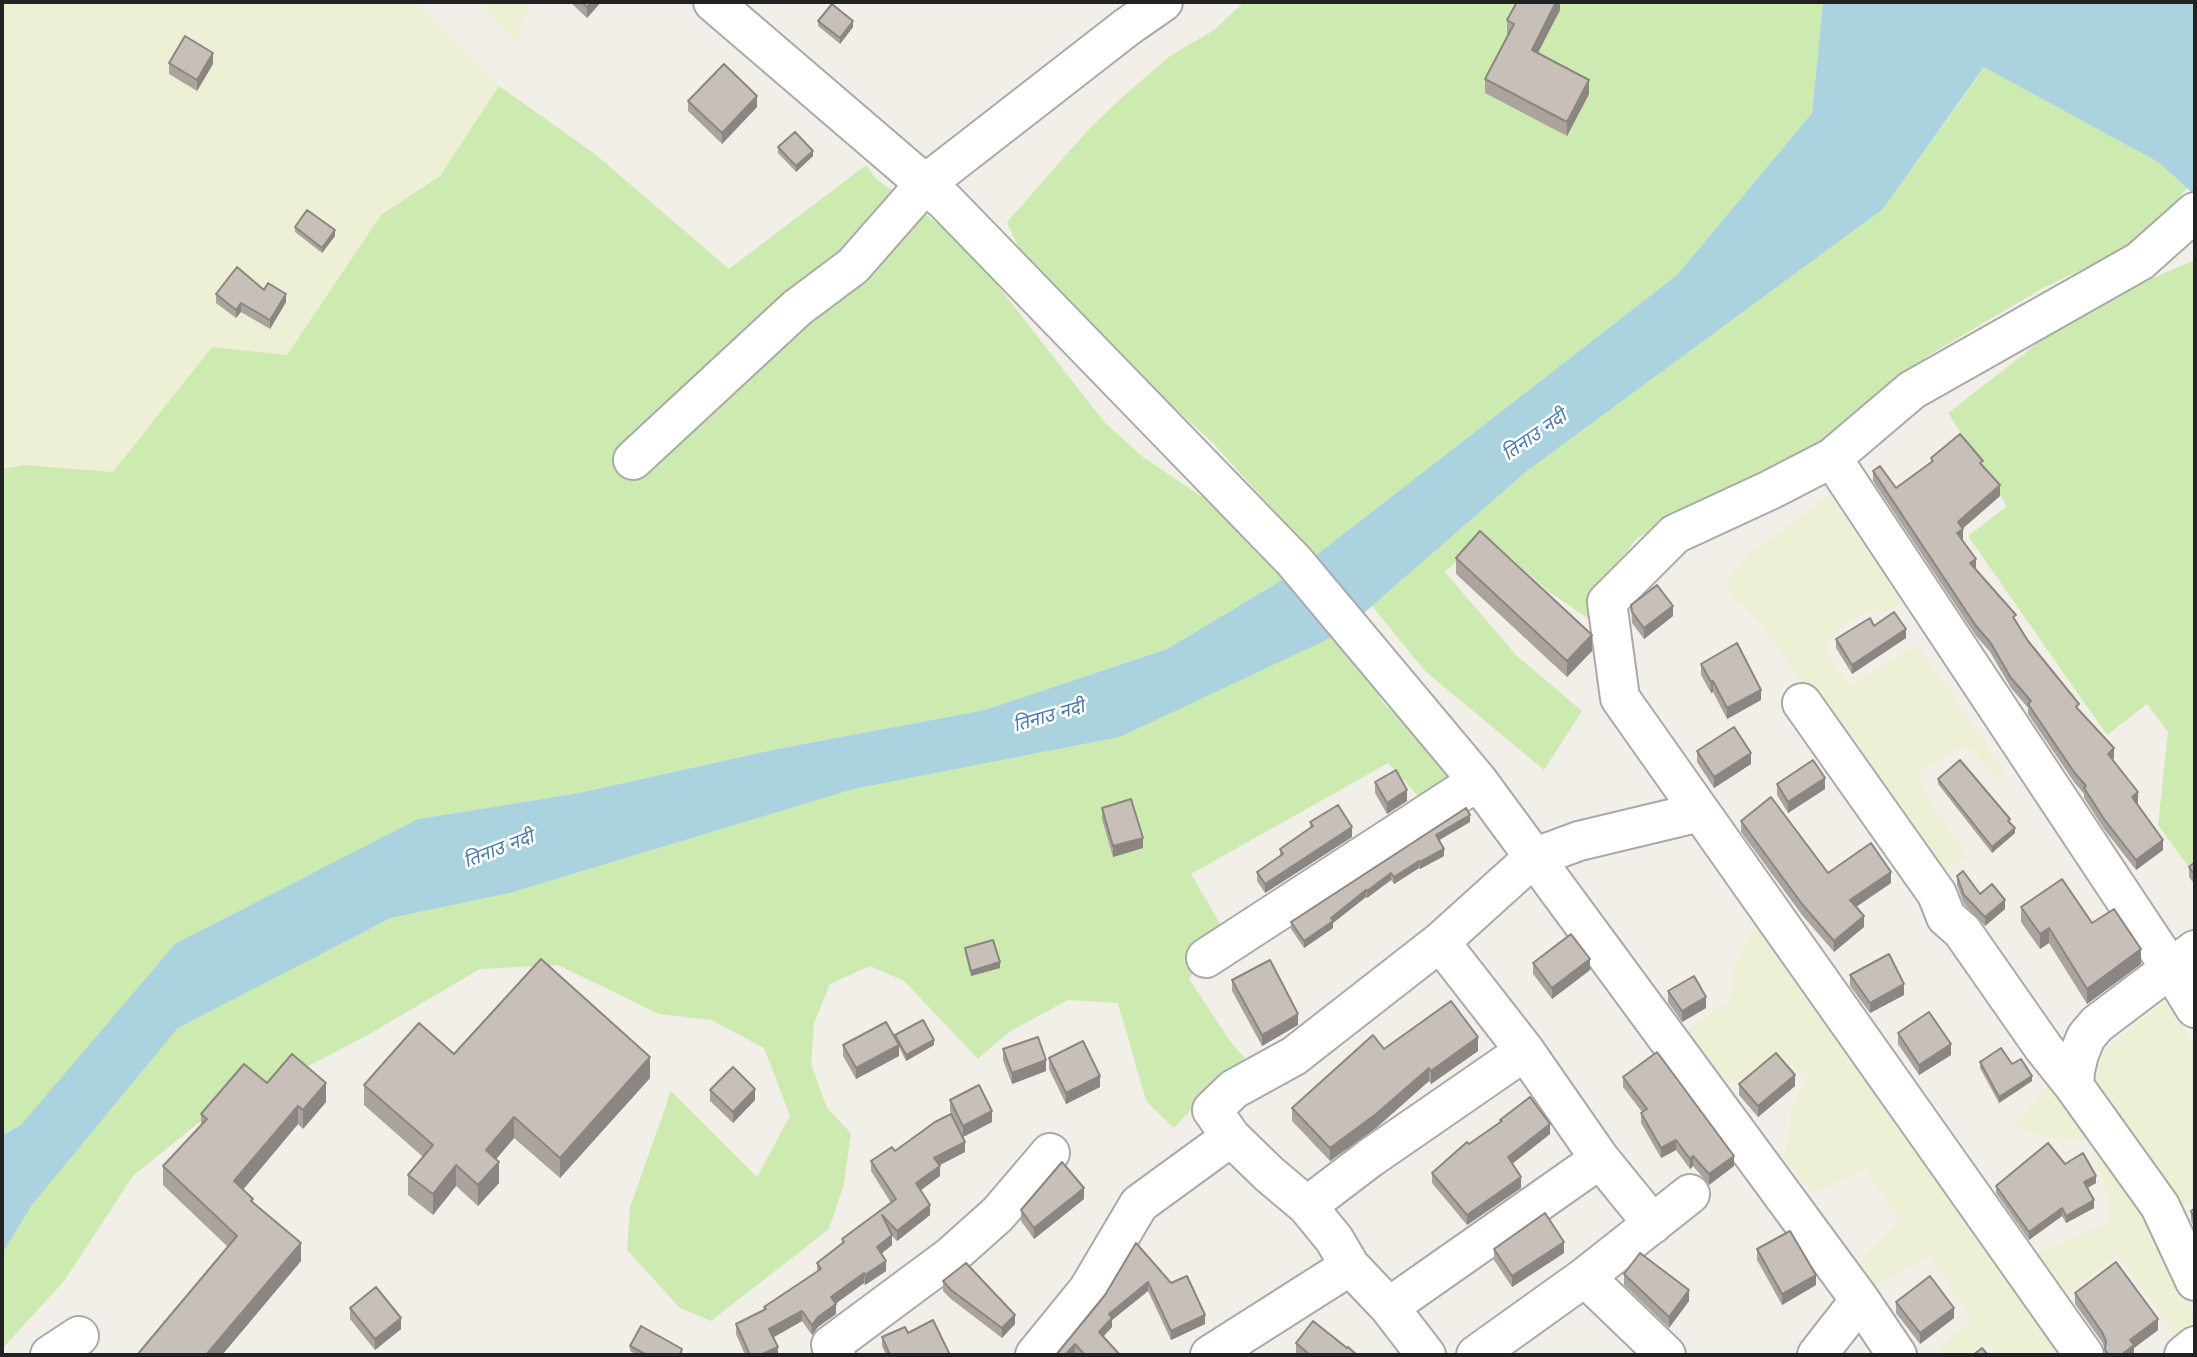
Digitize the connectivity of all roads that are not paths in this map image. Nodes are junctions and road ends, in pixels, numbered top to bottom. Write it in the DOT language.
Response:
graph roads {
  1 [pos="713,2"];
  2 [pos="1163,2"];
  3 [pos="925,184"];
  4 [pos="2195,212"];
  5 [pos="1832,458"];
  6 [pos="633,460"];
  7 [pos="1802,703"];
  8 [pos="1478,780"];
  9 [pos="1700,812"];
  10 [pos="1533,858"];
  11 [pos="1440,942"];
  12 [pos="1206,958"];
  13 [pos="2183,959"];
  14 [pos="2195,1008"];
  15 [pos="1525,1051"];
  16 [pos="2074,1086"];
  17 [pos="1231,1137"];
  18 [pos="1050,1153"];
  19 [pos="1600,1159"];
  20 [pos="1690,1194"];
  21 [pos="1307,1206"];
  22 [pos="1653,1224"];
  23 [pos="1350,1266"];
  24 [pos="1585,1277"];
  25 [pos="2195,1282"];
  26 [pos="1860,1300"];
  27 [pos="1389,1307"];
  28 [pos="2195,1346"];
  29 [pos="835,1355"];
  30 [pos="1035,1355"];
  31 [pos="1210,1355"];
  32 [pos="1426,1355"];
  33 [pos="1476,1355"];
  34 [pos="1666,1355"];
  35 [pos="1817,1355"];
  36 [pos="1896,1355"];
  37 [pos="2084,1355"];
  38 [pos="2184,1355"];
  1 -- 3 [label="street"];
  2 -- 3 [label="street"];
  3 -- 6 [label="street"];
  3 -- 8 [label="street"];
  4 -- 5 [label="street"];
  5 -- 9 [label="street"];
  5 -- 13 [label="street"];
  7 -- 16 [label="street"];
  8 -- 10 [label="street"];
  8 -- 12 [label="street"];
  9 -- 10 [label="street"];
  9 -- 37 [label="street"];
  10 -- 11 [label="street"];
  10 -- 26 [label="street"];
  11 -- 15 [label="street"];
  11 -- 17 [label="street"];
  13 -- 14 [label="street"];
  13 -- 16 [label="street"];
  15 -- 19 [label="street"];
  15 -- 21 [label="street"];
  16 -- 25 [label="street"];
  17 -- 21 [label="street"];
  17 -- 30 [label="street"];
  18 -- 29 [label="street"];
  19 -- 22 [label="street"];
  19 -- 27 [label="street"];
  20 -- 22 [label="street"];
  21 -- 23 [label="street"];
  22 -- 24 [label="street"];
  23 -- 27 [label="street"];
  23 -- 31 [label="street"];
  24 -- 33 [label="street"];
  24 -- 34 [label="street"];
  26 -- 35 [label="street"];
  26 -- 36 [label="street"];
  27 -- 32 [label="street"];
  28 -- 38 [label="street"];
}
